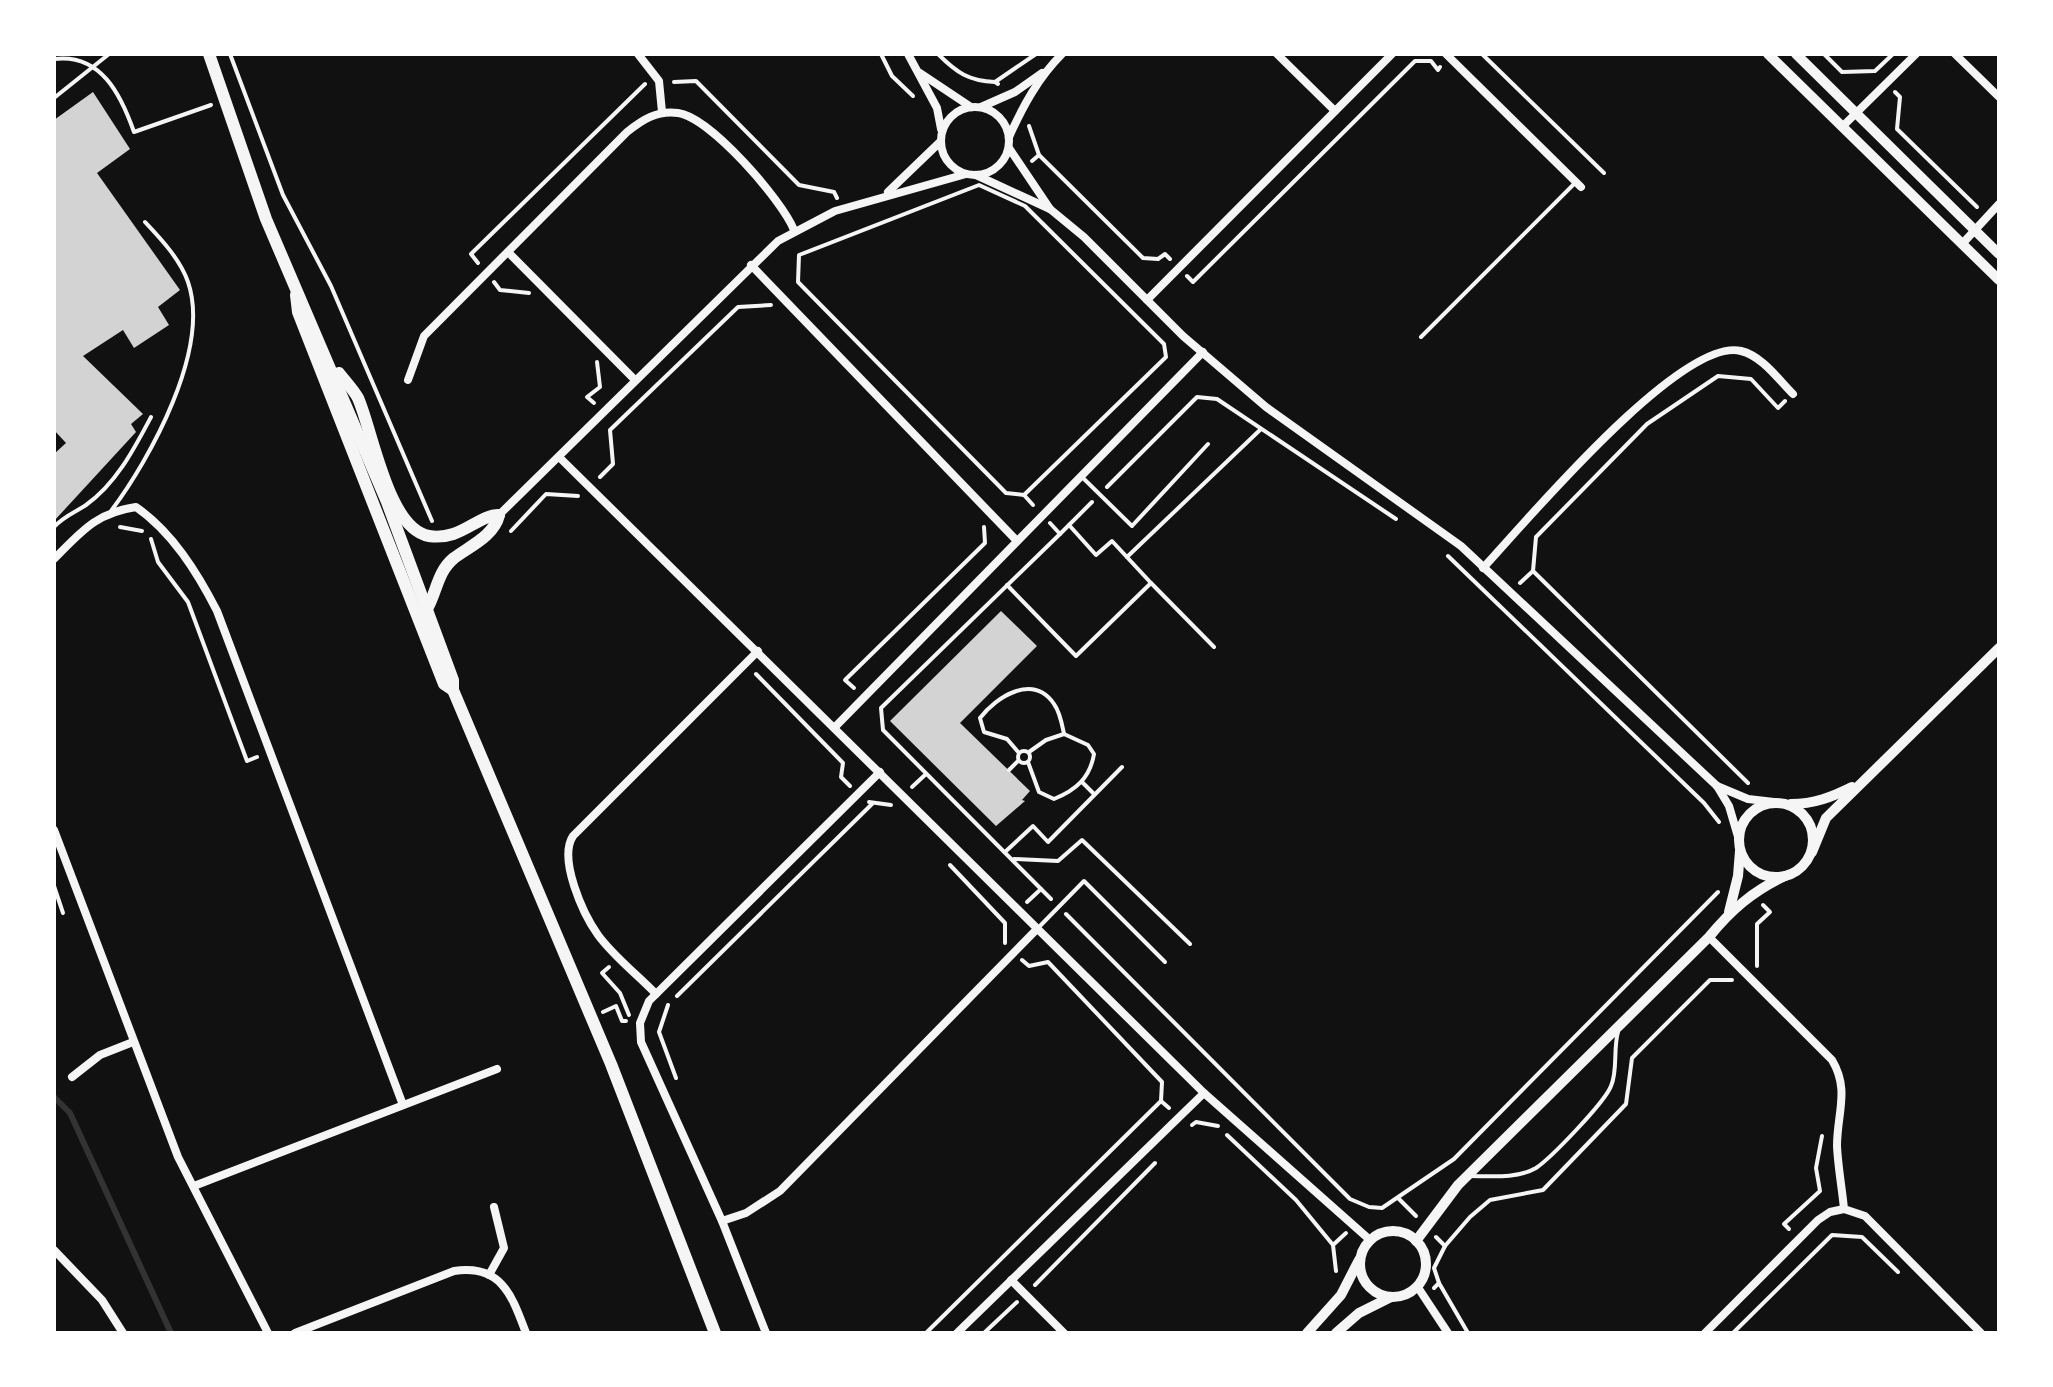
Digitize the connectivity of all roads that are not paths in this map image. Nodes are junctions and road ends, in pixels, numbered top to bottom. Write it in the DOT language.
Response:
graph roads {
  1 [pos="209,54"];
  2 [pos="638,54"];
  3 [pos="908,54"];
  4 [pos="1062,54"];
  5 [pos="1277,54"];
  6 [pos="1392,54"];
  7 [pos="1446,54"];
  8 [pos="1768,54"];
  9 [pos="1796,54"];
  10 [pos="1916,54"];
  11 [pos="1955,54"];
  12 [pos="916,70"];
  13 [pos="1046,71"];
  14 [pos="1999,97"];
  15 [pos="976,107"];
  16 [pos="1335,111"];
  17 [pos="662,112"];
  18 [pos="1858,112"];
  19 [pos="1842,127"];
  20 [pos="942,132"];
  21 [pos="1009,137"];
  22 [pos="940,142"];
  23 [pos="1009,148"];
  24 [pos="966,174"];
  25 [pos="976,175"];
  26 [pos="1578,185"];
  27 [pos="884,195"];
  28 [pos="1999,204"];
  29 [pos="1050,209"];
  30 [pos="145,222"];
  31 [pos="794,230"];
  32 [pos="1975,230"];
  33 [pos="1963,243"];
  34 [pos="508,252"];
  35 [pos="1999,254"];
  36 [pos="751,265"];
  37 [pos="1999,280"];
  38 [pos="296,292"];
  39 [pos="1147,300"];
  40 [pos="1421,337"];
  41 [pos="1203,352"];
  42 [pos="329,361"];
  43 [pos="634,379"];
  44 [pos="408,380"];
  45 [pos="1793,394"];
  46 [pos="1208,444"];
  47 [pos="559,457"];
  48 [pos="1081,476"];
  49 [pos="111,511"];
  50 [pos="499,515"];
  51 [pos="1017,541"];
  52 [pos="54,559"];
  53 [pos="1483,568"];
  54 [pos="428,607"];
  55 [pos="1999,648"];
  56 [pos="758,651"];
  57 [pos="453,690"];
  58 [pos="835,727"];
  59 [pos="880,772"];
  60 [pos="1861,782"];
  61 [pos="1717,786"];
  62 [pos="1770,802"];
  63 [pos="1786,803"];
  64 [pos="54,830"];
  65 [pos="1740,844"];
  66 [pos="1812,852"];
  67 [pos="1785,876"];
  68 [pos="1729,912"];
  69 [pos="1037,929"];
  70 [pos="1709,937"];
  71 [pos="1165,962"];
  72 [pos="656,994"];
  73 [pos="1620,1026"];
  74 [pos="133,1042"];
  75 [pos="497,1069"];
  76 [pos="72,1077"];
  77 [pos="1204,1093"];
  78 [pos="403,1105"];
  79 [pos="1468,1176"];
  80 [pos="194,1186"];
  81 [pos="494,1207"];
  82 [pos="1844,1209"];
  83 [pos="722,1221"];
  84 [pos="1370,1240"];
  85 [pos="1416,1241"];
  86 [pos="54,1250"];
  87 [pos="1361,1256"];
  88 [pos="489,1275"];
  89 [pos="1011,1280"];
  90 [pos="1417,1286"];
  91 [pos="1391,1297"];
  92 [pos="123,1333"];
  93 [pos="268,1333"];
  94 [pos="295,1333"];
  95 [pos="526,1333"];
  96 [pos="715,1333"];
  97 [pos="766,1333"];
  98 [pos="957,1333"];
  99 [pos="1064,1333"];
  100 [pos="1307,1333"];
  101 [pos="1336,1333"];
  102 [pos="1448,1333"];
  103 [pos="1705,1333"];
  104 [pos="1981,1333"];
  1 -- 38 [label="main road"];
  2 -- 17 [label="street"];
  3 -- 12 [label="street"];
  4 -- 13 [label="street"];
  5 -- 16 [label="street"];
  6 -- 16 [label="street"];
  7 -- 26 [label="street"];
  8 -- 19 [label="street"];
  9 -- 18 [label="street"];
  10 -- 18 [label="street"];
  11 -- 14 [label="street"];
  12 -- 15 [label="street"];
  12 -- 20 [label="street"];
  13 -- 15 [label="street"];
  13 -- 21 [label="street"];
  15 -- 20 [label="street"];
  15 -- 21 [label="street"];
  16 -- 39 [label="street"];
  17 -- 31 [label="street"];
  17 -- 34 [label="street"];
  18 -- 19 [label="street"];
  18 -- 32 [label="street"];
  19 -- 33 [label="street"];
  20 -- 22 [label="street"];
  21 -- 23 [label="street"];
  22 -- 24 [label="street"];
  22 -- 27 [label="street"];
  23 -- 25 [label="street"];
  23 -- 29 [label="street"];
  24 -- 25 [label="street"];
  24 -- 27 [label="street"];
  25 -- 29 [label="street"];
  26 -- 40 [label="lane"];
  27 -- 31 [label="street"];
  28 -- 32 [label="street"];
  29 -- 39 [label="street"];
  30 -- 49 [label="lane"];
  31 -- 36 [label="street"];
  32 -- 33 [label="street"];
  32 -- 35 [label="street"];
  33 -- 37 [label="street"];
  34 -- 43 [label="street"];
  34 -- 44 [label="street"];
  36 -- 43 [label="street"];
  36 -- 51 [label="street"];
  38 -- 42 [label="main road"];
  38 -- 57 [label="main road"];
  39 -- 41 [label="street"];
  41 -- 48 [label="street"];
  41 -- 53 [label="street"];
  42 -- 50 [label="main road"];
  42 -- 54 [label="main road"];
  43 -- 47 [label="street"];
  45 -- 53 [label="street"];
  46 -- 48 [label="lane"];
  47 -- 50 [label="street"];
  47 -- 56 [label="street"];
  48 -- 51 [label="street"];
  49 -- 52 [label="street"];
  49 -- 78 [label="street"];
  50 -- 54 [label="main road"];
  51 -- 58 [label="street"];
  53 -- 61 [label="street"];
  54 -- 57 [label="main road"];
  55 -- 60 [label="street"];
  56 -- 58 [label="street"];
  56 -- 72 [label="street"];
  57 -- 96 [label="main road"];
  58 -- 59 [label="street"];
  59 -- 69 [label="street"];
  59 -- 72 [label="street"];
  60 -- 63 [label="street"];
  60 -- 66 [label="street"];
  61 -- 62 [label="street"];
  61 -- 65 [label="street"];
  62 -- 63 [label="street"];
  62 -- 65 [label="street"];
  63 -- 66 [label="street"];
  64 -- 74 [label="street"];
  65 -- 67 [label="street"];
  65 -- 68 [label="street"];
  66 -- 67 [label="street"];
  67 -- 68 [label="street"];
  68 -- 70 [label="street"];
  69 -- 71 [label="lane"];
  69 -- 77 [label="street"];
  69 -- 83 [label="street"];
  70 -- 73 [label="street"];
  70 -- 82 [label="street"];
  72 -- 83 [label="street"];
  73 -- 79 [label="street"];
  73 -- 79 [label="lane"];
  74 -- 76 [label="street"];
  74 -- 80 [label="street"];
  75 -- 78 [label="street"];
  77 -- 84 [label="street"];
  77 -- 89 [label="street"];
  78 -- 80 [label="street"];
  79 -- 85 [label="street"];
  80 -- 93 [label="street"];
  81 -- 88 [label="street"];
  82 -- 103 [label="street"];
  82 -- 104 [label="street"];
  83 -- 97 [label="street"];
  84 -- 85 [label="street"];
  84 -- 87 [label="street"];
  85 -- 90 [label="street"];
  86 -- 92 [label="street"];
  87 -- 91 [label="street"];
  87 -- 100 [label="street"];
  88 -- 94 [label="street"];
  88 -- 95 [label="street"];
  89 -- 98 [label="street"];
  89 -- 99 [label="street"];
  90 -- 91 [label="street"];
  90 -- 102 [label="street"];
  91 -- 101 [label="street"];
}
